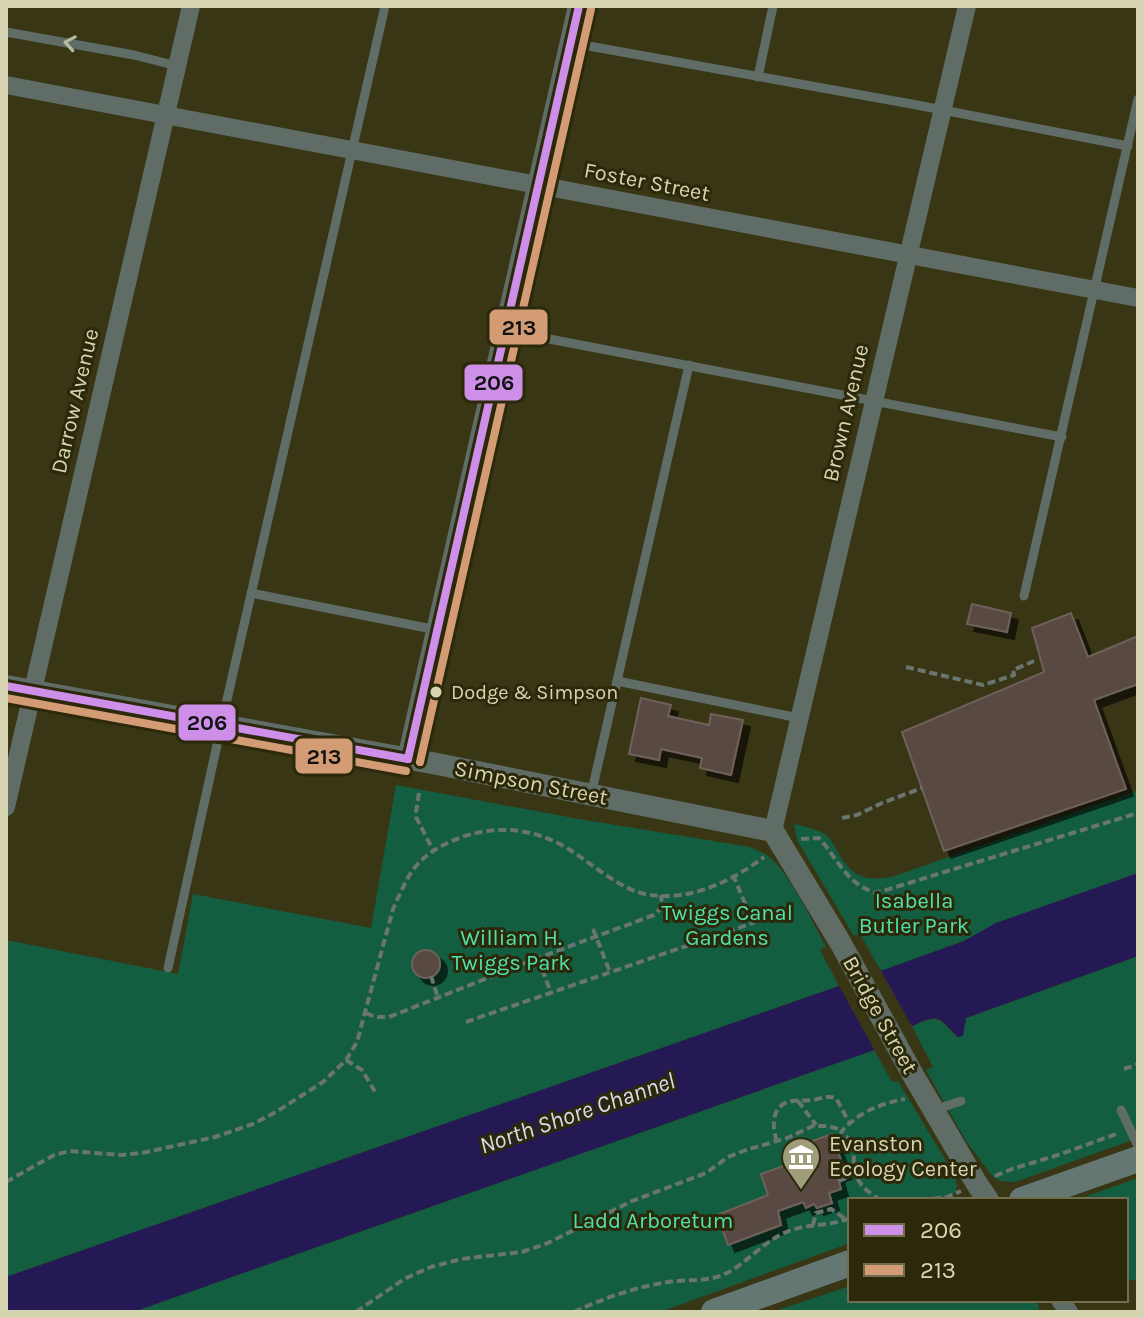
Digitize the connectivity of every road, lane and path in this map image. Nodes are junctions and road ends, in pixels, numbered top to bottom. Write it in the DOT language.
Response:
graph roads {
  1 [pos="191,6"];
  2 [pos="385,6"];
  3 [pos="579,6"];
  4 [pos="773,6"];
  5 [pos="967,6"];
  6 [pos="6,32"];
  7 [pos="571,43"];
  8 [pos="177,66"];
  9 [pos="758,77"];
  10 [pos="6,85"];
  11 [pos="1138,99"];
  12 [pos="943,110"];
  13 [pos="166,114"];
  14 [pos="1128,146"];
  15 [pos="352,149"];
  16 [pos="538,186"];
  17 [pos="908,256"];
  18 [pos="1095,290"];
  19 [pos="1138,298"];
  20 [pos="505,330"];
  21 [pos="689,365"];
  22 [pos="874,401"];
  23 [pos="1062,437"];
  24 [pos="251,593"];
  25 [pos="1024,596"];
  26 [pos="437,630"];
  27 [pos="1034,661"];
  28 [pos="906,667"];
  29 [pos="617,681"];
  30 [pos="6,686"];
  31 [pos="33,691"];
  32 [pos="799,718"];
  33 [pos="221,725"];
  34 [pos="408,759"];
  35 [pos="922,788"];
  36 [pos="419,793"];
  37 [pos="591,795"];
  38 [pos="6,807"];
  39 [pos="1138,813"];
  40 [pos="842,818"];
  41 [pos="773,831"];
  42 [pos="801,839"];
  43 [pos="433,850"];
  44 [pos="764,857"];
  45 [pos="734,877"];
  46 [pos="661,895"];
  47 [pos="593,929"];
  48 [pos="597,936"];
  49 [pos="548,944"];
  50 [pos="552,953"];
  51 [pos="538,958"];
  52 [pos="168,968"];
  53 [pos="610,972"];
  54 [pos="431,976"];
  55 [pos="551,993"];
  56 [pos="438,998"];
  57 [pos="366,1013"];
  58 [pos="466,1022"];
  59 [pos="346,1060"];
  60 [pos="1138,1064"];
  61 [pos="1124,1069"];
  62 [pos="377,1095"];
  63 [pos="905,1099"];
  64 [pos="798,1101"];
  65 [pos="961,1101"];
  66 [pos="934,1110"];
  67 [pos="1121,1110"];
  68 [pos="849,1122"];
  69 [pos="816,1125"];
  70 [pos="1130,1129"];
  71 [pos="842,1130"];
  72 [pos="777,1141"];
  73 [pos="1138,1146"];
  74 [pos="1138,1159"];
  75 [pos="856,1174"];
  76 [pos="994,1177"];
  77 [pos="839,1181"];
  78 [pos="6,1182"];
  79 [pos="955,1194"];
  80 [pos="877,1198"];
  81 [pos="938,1198"];
  82 [pos="987,1198"];
  83 [pos="1028,1198"];
  84 [pos="848,1219"];
  85 [pos="813,1225"];
  86 [pos="848,1264"];
  87 [pos="356,1312"];
  88 [pos="574,1312"];
  89 [pos="714,1312"];
  1 -- 8 [label="street, Darrow Avenue"];
  2 -- 15 [label="lane"];
  3 -- 7 [label="street"];
  4 -- 9 [label="lane"];
  5 -- 12 [label="street, Brown Avenue"];
  8 -- 6 [label="lane, one-way"];
  7 -- 9 [label="lane"];
  7 -- 16 [label="street"];
  8 -- 13 [label="street, Darrow Avenue"];
  9 -- 12 [label="lane"];
  10 -- 13 [label="street, Foster Street"];
  11 -- 14 [label="lane"];
  12 -- 14 [label="lane"];
  12 -- 17 [label="street, Brown Avenue"];
  13 -- 15 [label="street, Foster Street"];
  13 -- 31 [label="street, Darrow Avenue"];
  14 -- 18 [label="lane"];
  15 -- 16 [label="street, Foster Street"];
  15 -- 24 [label="lane"];
  16 -- 17 [label="street, Foster Street"];
  16 -- 20 [label="street"];
  17 -- 18 [label="street, Foster Street"];
  17 -- 22 [label="street, Brown Avenue"];
  18 -- 19 [label="street, Foster Street"];
  18 -- 23 [label="lane"];
  20 -- 21 [label="lane"];
  20 -- 26 [label="street"];
  21 -- 22 [label="lane"];
  21 -- 29 [label="lane"];
  22 -- 23 [label="lane"];
  22 -- 32 [label="street, Brown Avenue"];
  23 -- 25 [label="lane"];
  24 -- 26 [label="lane"];
  24 -- 33 [label="lane"];
  26 -- 34 [label="street"];
  27 -- 28 [label="path"];
  29 -- 32 [label="lane"];
  29 -- 37 [label="lane"];
  30 -- 31 [label="street, Simpson Street"];
  31 -- 33 [label="street, Simpson Street"];
  31 -- 38 [label="street, Darrow Avenue"];
  32 -- 41 [label="street, Brown Avenue"];
  33 -- 34 [label="street, Simpson Street"];
  33 -- 52 [label="lane"];
  34 -- 37 [label="street, Simpson Street"];
  35 -- 40 [label="path"];
  36 -- 43 [label="path"];
  37 -- 41 [label="street, Simpson Street"];
  39 -- 42 [label="path"];
  41 -- 66 [label="street, Bridge Street"];
  43 -- 46 [label="path"];
  43 -- 57 [label="path"];
  44 -- 45 [label="path"];
  45 -- 46 [label="path"];
  45 -- 53 [label="path"];
  46 -- 48 [label="path"];
  47 -- 48 [label="path"];
  48 -- 50 [label="path"];
  48 -- 53 [label="path"];
  49 -- 50 [label="path"];
  50 -- 51 [label="path"];
  51 -- 55 [label="path"];
  51 -- 56 [label="path"];
  53 -- 55 [label="path"];
  54 -- 56 [label="path"];
  55 -- 58 [label="path"];
  56 -- 57 [label="path"];
  57 -- 59 [label="path"];
  59 -- 62 [label="path"];
  59 -- 78 [label="path"];
  60 -- 61 [label="path"];
  63 -- 68 [label="path"];
  64 -- 68 [label="path"];
  64 -- 69 [label="path"];
  64 -- 72 [label="path"];
  65 -- 66 [label="lane"];
  66 -- 82 [label="street, Bridge Street"];
  67 -- 70 [label="lane"];
  68 -- 71 [label="path"];
  69 -- 71 [label="path"];
  69 -- 72 [label="path"];
  70 -- 73 [label="lane"];
  70 -- 76 [label="path"];
  71 -- 75 [label="path"];
  72 -- 87 [label="path"];
  74 -- 83 [label="main road"];
  75 -- 77 [label="path"];
  75 -- 80 [label="path"];
  79 -- 81 [label="path"];
  84 -- 85 [label="path"];
  84 -- 85 [label="path"];
  85 -- 88 [label="path"];
  86 -- 89 [label="main road"];
}
